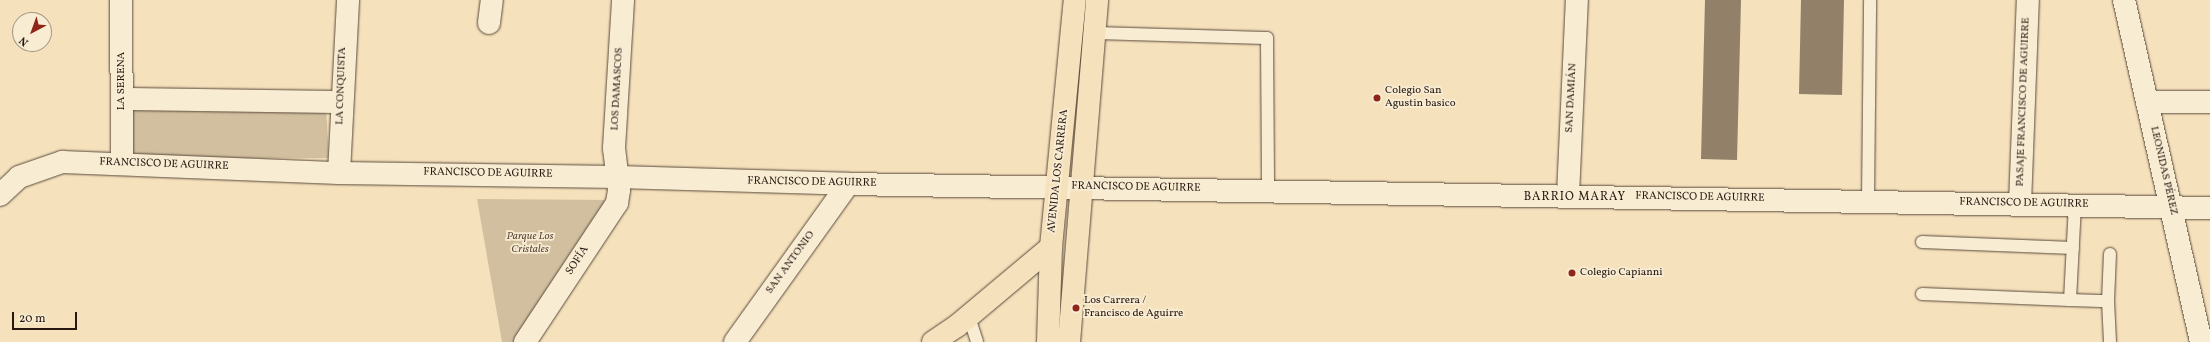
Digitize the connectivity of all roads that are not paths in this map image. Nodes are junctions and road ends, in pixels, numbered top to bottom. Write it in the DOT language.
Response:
graph roads {
  1 [pos="121,0"];
  2 [pos="348,0"];
  3 [pos="492,0"];
  4 [pos="623,0"];
  5 [pos="1075,0"];
  6 [pos="1097,0"];
  7 [pos="1577,0"];
  8 [pos="1870,0"];
  9 [pos="2028,0"];
  10 [pos="2124,0"];
  11 [pos="489,23"];
  12 [pos="1094,34"];
  13 [pos="123,99"];
  14 [pos="342,102"];
  15 [pos="2147,102"];
  16 [pos="2210,102"];
  17 [pos="122,163"];
  18 [pos="338,173"];
  19 [pos="618,177"];
  20 [pos="848,184"];
  21 [pos="1058,187"];
  22 [pos="1082,187"];
  23 [pos="1268,190"];
  24 [pos="0,195"];
  25 [pos="1568,195"];
  26 [pos="1868,201"];
  27 [pos="2020,204"];
  28 [pos="2075,205"];
  29 [pos="2171,208"];
  30 [pos="2210,208"];
  31 [pos="1922,242"];
  32 [pos="1051,247"];
  33 [pos="2073,248"];
  34 [pos="2110,254"];
  35 [pos="1922,294"];
  36 [pos="2070,300"];
  37 [pos="2108,301"];
  38 [pos="969,316"];
  39 [pos="525,342"];
  40 [pos="735,342"];
  41 [pos="933,342"];
  42 [pos="977,342"];
  43 [pos="1048,342"];
  44 [pos="1069,342"];
  45 [pos="2110,342"];
  46 [pos="2201,342"];
  1 -- 13 [label="street, LA SERENA"];
  2 -- 14 [label="street, LA CONQUISTA"];
  3 -- 11 [label="street"];
  4 -- 19 [label="street, LOS DAMASCOS"];
  5 -- 21 [label="main road, AVENIDA LOS CARRERA"];
  6 -- 12 [label="main road, AVENIDA LOS CARRERA"];
  7 -- 25 [label="street, SAN DAMIÁN"];
  8 -- 26 [label="lane"];
  9 -- 27 [label="street, PASAJE FRANCISCO DE AGUIRRE"];
  10 -- 15 [label="street, LEONIDAS PÉREZ"];
  12 -- 22 [label="main road, AVENIDA LOS CARRERA"];
  12 -- 23 [label="lane"];
  13 -- 14 [label="street"];
  13 -- 17 [label="street, LA SERENA"];
  14 -- 18 [label="street, LA CONQUISTA"];
  15 -- 16 [label="street"];
  15 -- 29 [label="street, LEONIDAS PÉREZ"];
  17 -- 18 [label="street, FRANCISCO DE AGUIRRE"];
  17 -- 24 [label="street, FRANCISCO DE AGUIRRE"];
  18 -- 19 [label="street, FRANCISCO DE AGUIRRE"];
  19 -- 20 [label="street, FRANCISCO DE AGUIRRE"];
  19 -- 39 [label="street, SOFÍA"];
  20 -- 21 [label="street, FRANCISCO DE AGUIRRE"];
  20 -- 40 [label="street, SAN ANTONIO"];
  21 -- 22 [label="street, FRANCISCO DE AGUIRRE"];
  21 -- 32 [label="main road, AVENIDA LOS CARRERA"];
  22 -- 23 [label="street, FRANCISCO DE AGUIRRE"];
  22 -- 44 [label="main road, AVENIDA LOS CARRERA"];
  23 -- 25 [label="street, FRANCISCO DE AGUIRRE"];
  25 -- 26 [label="street, FRANCISCO DE AGUIRRE"];
  26 -- 27 [label="street, FRANCISCO DE AGUIRRE"];
  27 -- 28 [label="street, FRANCISCO DE AGUIRRE"];
  28 -- 29 [label="street, FRANCISCO DE AGUIRRE"];
  28 -- 33 [label="lane"];
  29 -- 30 [label="street, FRANCISCO DE AGUIRRE"];
  29 -- 46 [label="street, LEONIDAS PÉREZ"];
  31 -- 33 [label="lane"];
  32 -- 38 [label="main road"];
  32 -- 43 [label="main road, AVENIDA LOS CARRERA"];
  33 -- 36 [label="lane"];
  34 -- 37 [label="lane"];
  35 -- 36 [label="lane"];
  36 -- 37 [label="lane"];
  37 -- 45 [label="lane"];
  38 -- 41 [label="main road"];
  38 -- 42 [label="lane"];
}
